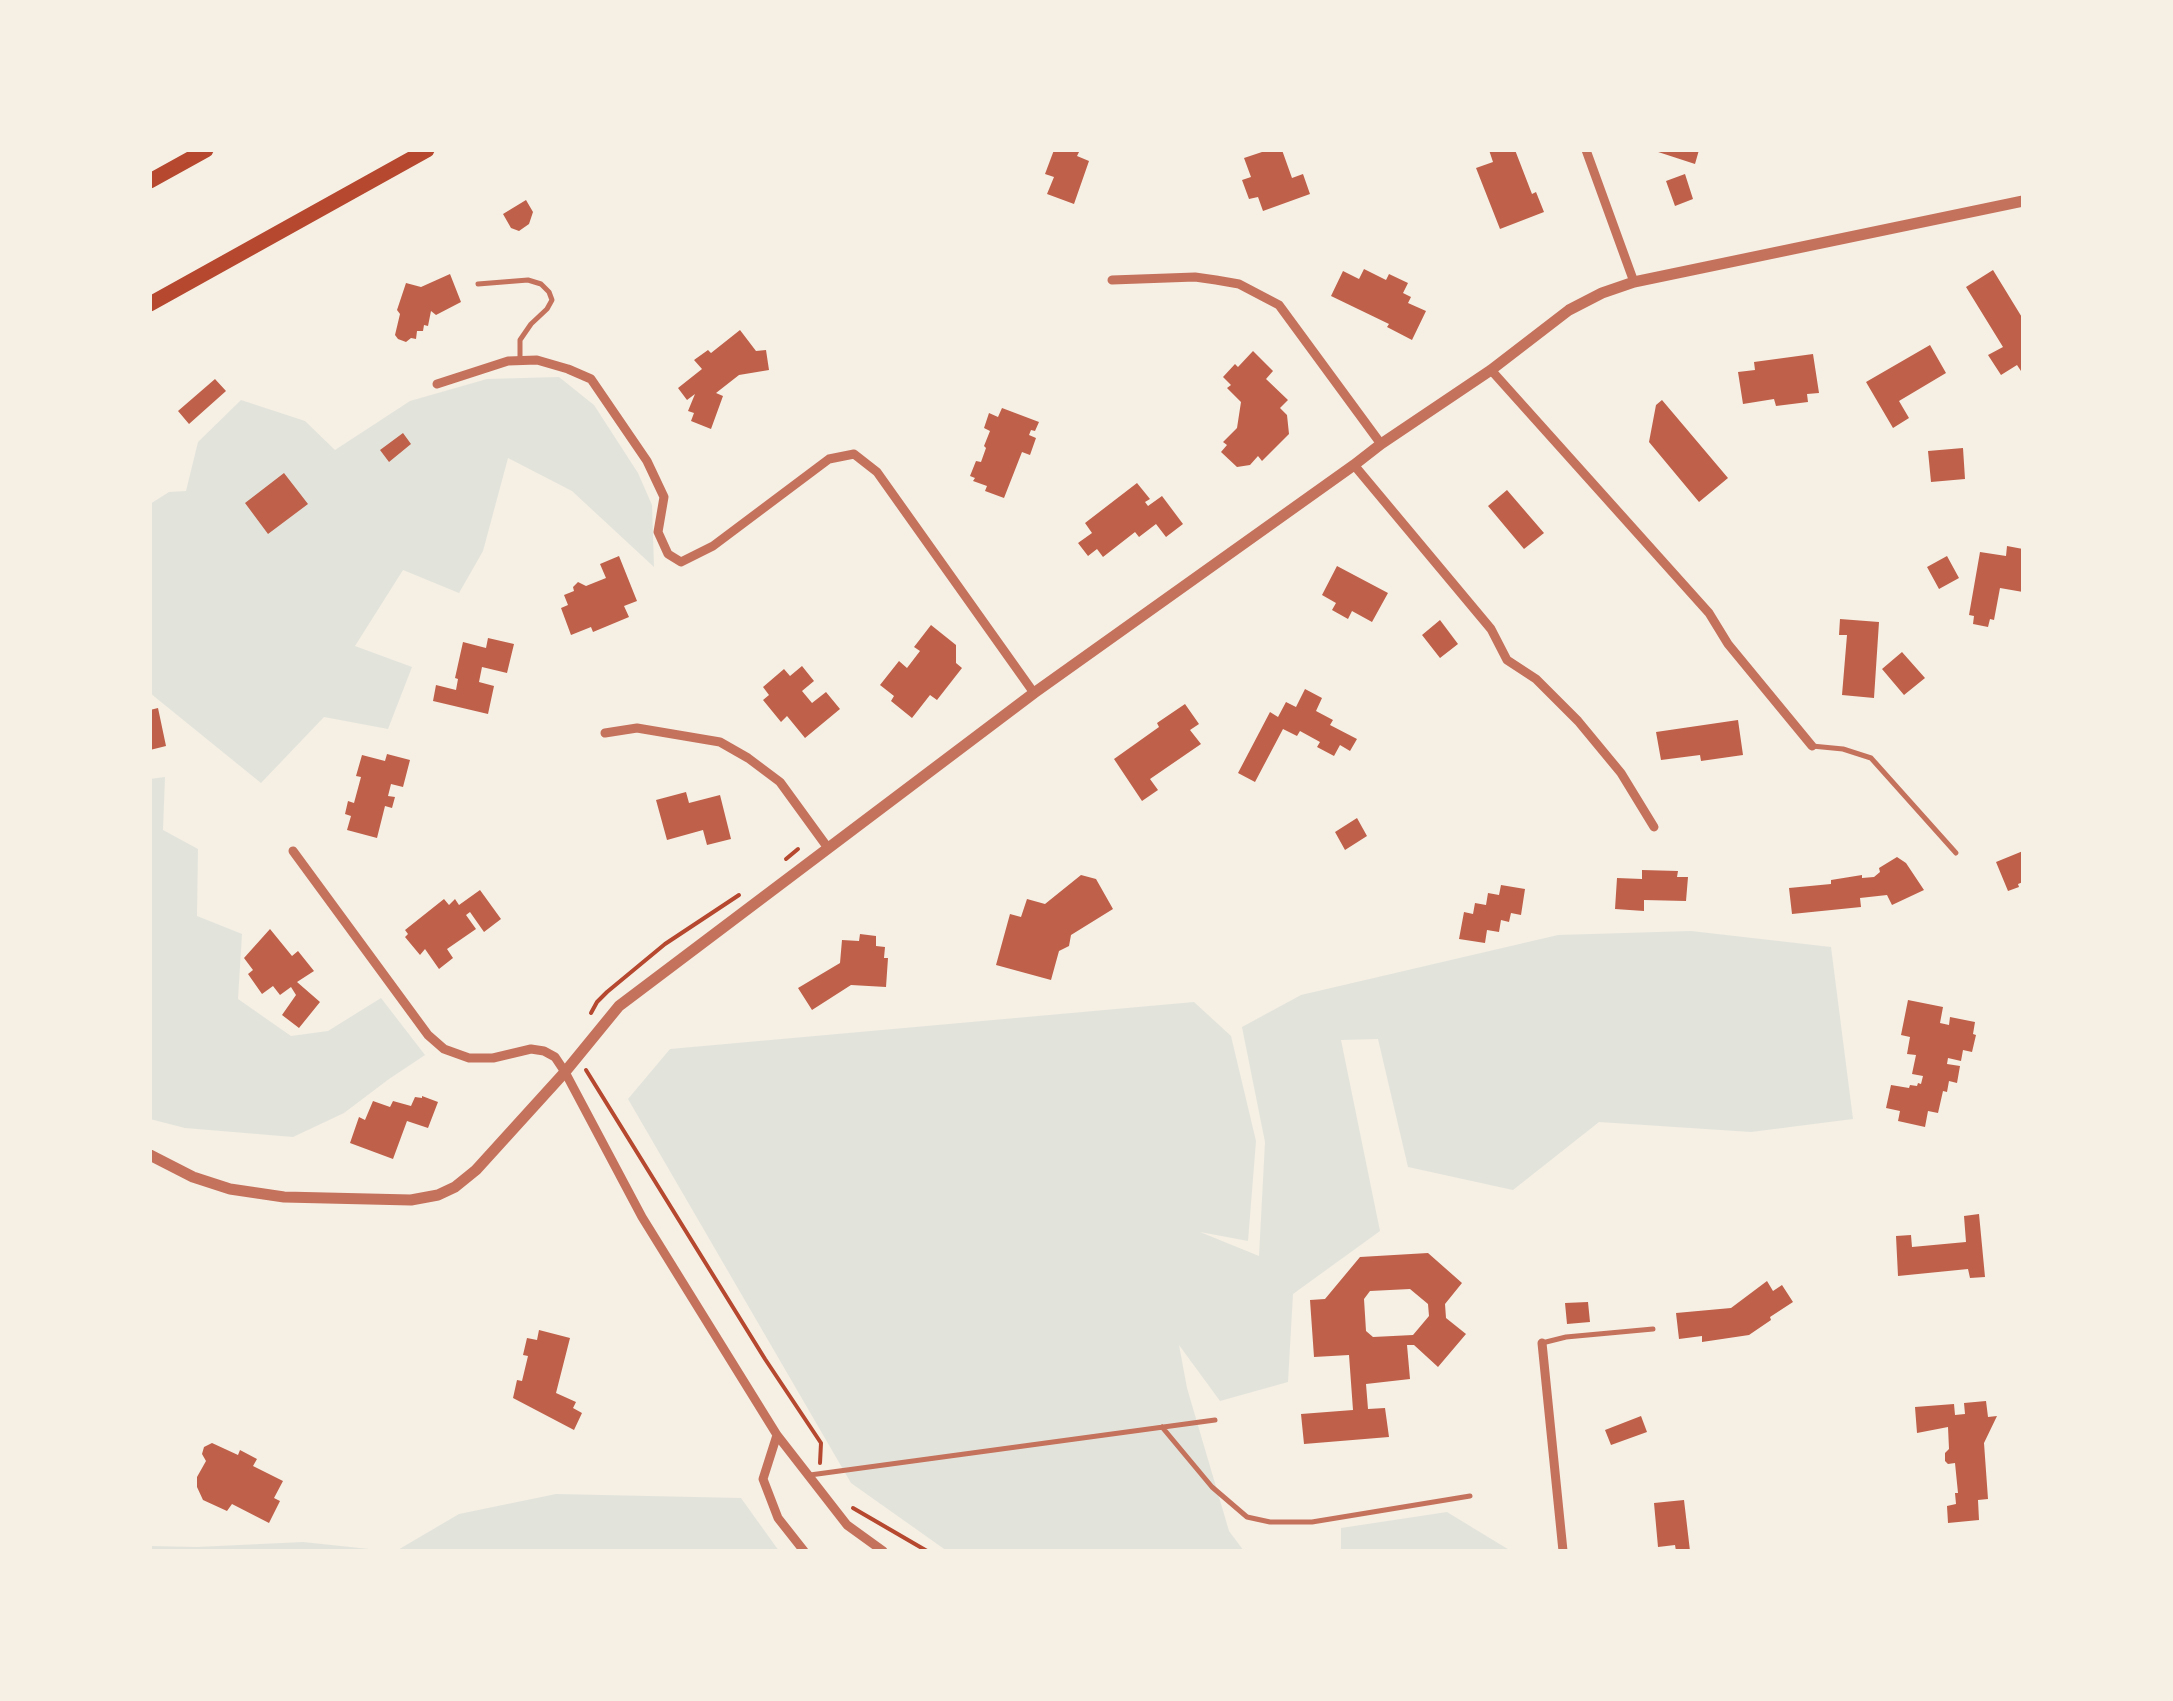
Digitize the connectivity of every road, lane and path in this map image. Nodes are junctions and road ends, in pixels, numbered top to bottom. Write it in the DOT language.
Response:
graph roads {
  1 [pos="206,150"];
  2 [pos="427,150"];
  3 [pos="1586,150"];
  4 [pos="150,180"];
  5 [pos="2023,201"];
  6 [pos="1112,280"];
  7 [pos="1634,282"];
  8 [pos="478,284"];
  9 [pos="150,304"];
  10 [pos="520,361"];
  11 [pos="1492,370"];
  12 [pos="436,384"];
  13 [pos="1381,444"];
  14 [pos="1354,465"];
  15 [pos="1034,693"];
  16 [pos="605,733"];
  17 [pos="1812,746"];
  18 [pos="1654,826"];
  19 [pos="828,848"];
  20 [pos="294,850"];
  21 [pos="1956,854"];
  22 [pos="585,1068"];
  23 [pos="566,1072"];
  24 [pos="152,1160"];
  25 [pos="1653,1328"];
  26 [pos="1542,1343"];
  27 [pos="1215,1420"];
  28 [pos="1162,1427"];
  29 [pos="777,1435"];
  30 [pos="815,1474"];
  31 [pos="1470,1496"];
  32 [pos="845,1503"];
  33 [pos="804,1551"];
  34 [pos="883,1551"];
  35 [pos="926,1551"];
  36 [pos="1563,1551"];
  1 -- 4 [label="highway"];
  2 -- 9 [label="highway"];
  3 -- 7 [label="street"];
  5 -- 7 [label="street"];
  6 -- 13 [label="street"];
  7 -- 11 [label="street"];
  8 -- 10 [label="lane"];
  10 -- 12 [label="street"];
  10 -- 15 [label="street"];
  11 -- 13 [label="street"];
  11 -- 17 [label="street"];
  13 -- 14 [label="street"];
  14 -- 15 [label="street"];
  14 -- 18 [label="street"];
  15 -- 19 [label="street"];
  16 -- 19 [label="street"];
  17 -- 21 [label="lane"];
  19 -- 23 [label="street"];
  20 -- 23 [label="street"];
  22 -- 30 [label="path"];
  23 -- 24 [label="street"];
  23 -- 29 [label="street"];
  25 -- 26 [label="lane"];
  26 -- 36 [label="street"];
  27 -- 28 [label="lane"];
  28 -- 30 [label="lane"];
  28 -- 31 [label="lane"];
  29 -- 30 [label="street"];
  29 -- 33 [label="street"];
  30 -- 34 [label="street"];
  32 -- 35 [label="path"];
}
